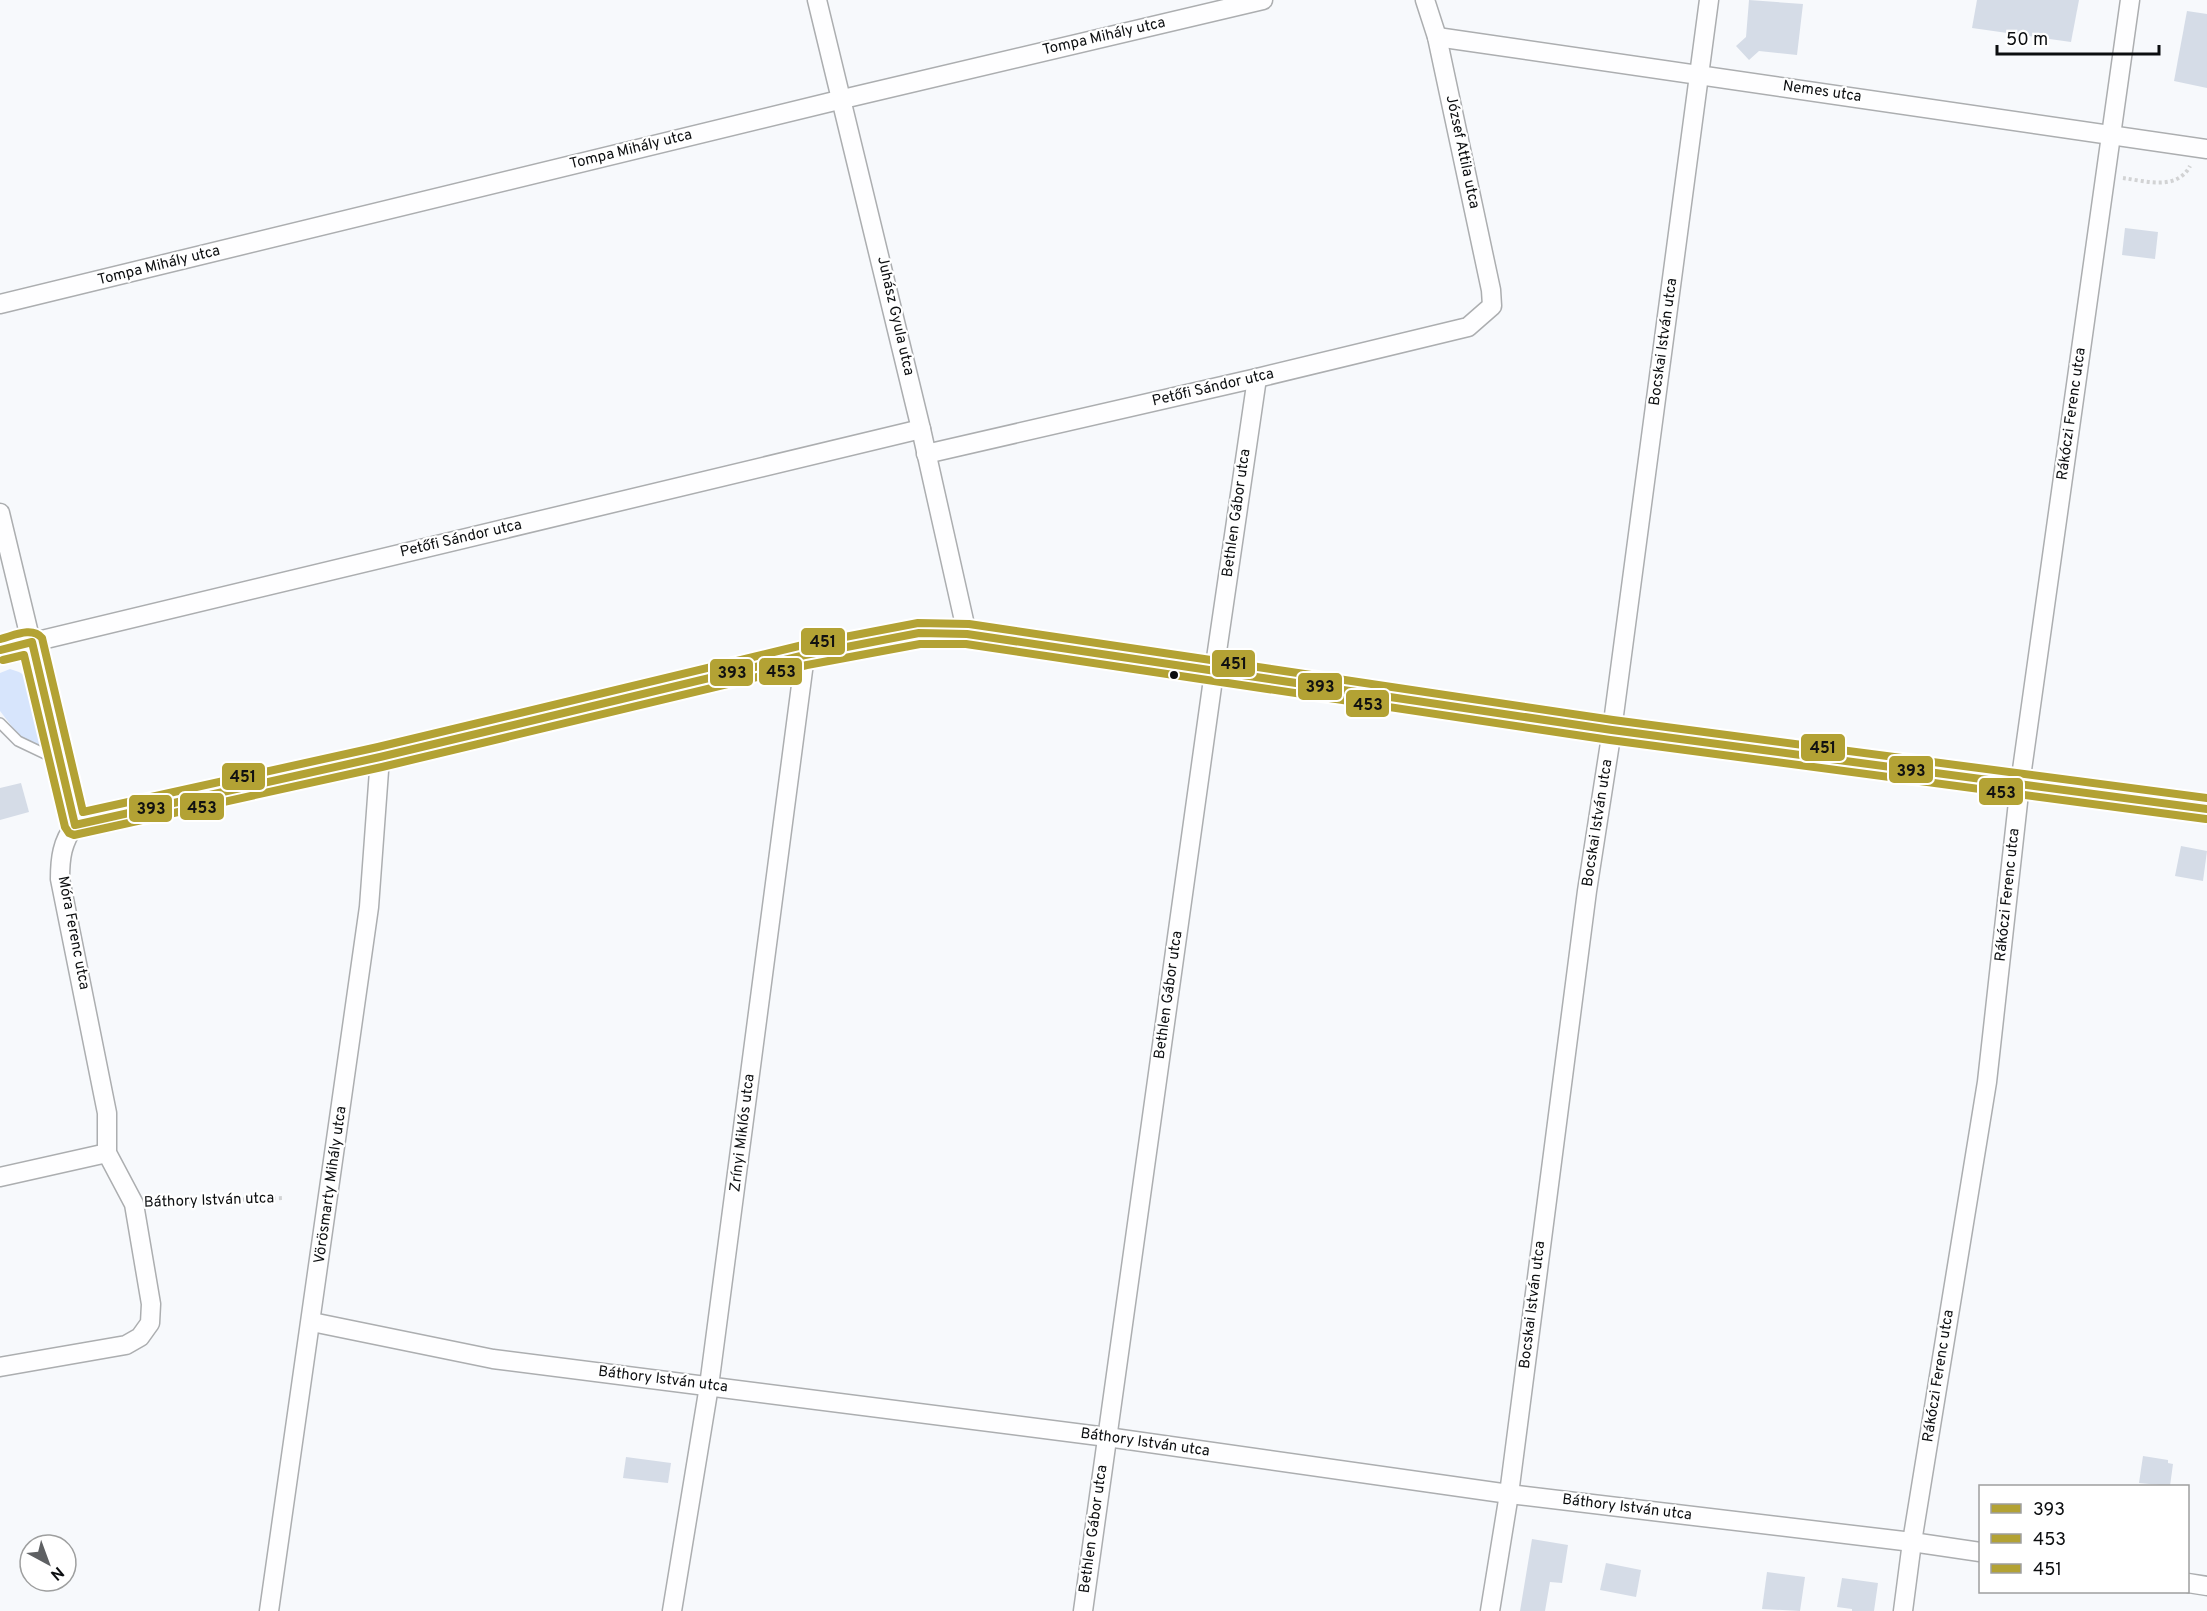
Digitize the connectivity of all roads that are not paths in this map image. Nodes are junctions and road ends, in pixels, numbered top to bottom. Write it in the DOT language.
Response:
graph roads {
  1 [pos="817,0"];
  2 [pos="1263,0"];
  3 [pos="1425,0"];
  4 [pos="1709,0"];
  5 [pos="2130,0"];
  6 [pos="1437,37"];
  7 [pos="1700,75"];
  8 [pos="843,99"];
  9 [pos="2112,134"];
  10 [pos="2199,154"];
  11 [pos="0,304"];
  12 [pos="1492,306"];
  13 [pos="1257,378"];
  14 [pos="921,429"];
  15 [pos="926,454"];
  16 [pos="0,513"];
  17 [pos="967,634"];
  18 [pos="32,642"];
  19 [pos="0,650"];
  20 [pos="805,655"];
  21 [pos="1214,672"];
  22 [pos="0,723"];
  23 [pos="1612,730"];
  24 [pos="380,757"];
  25 [pos="60,761"];
  26 [pos="2020,784"];
  27 [pos="2207,809"];
  28 [pos="75,825"];
  29 [pos="107,1154"];
  30 [pos="0,1177"];
  31 [pos="312,1322"];
  32 [pos="0,1367"];
  33 [pos="710,1386"];
  34 [pos="1107,1437"];
  35 [pos="1509,1494"];
  36 [pos="1912,1542"];
  37 [pos="1979,1552"];
  38 [pos="2189,1583"];
  39 [pos="2207,1586"];
  40 [pos="270,1611"];
  41 [pos="672,1611"];
  42 [pos="1083,1611"];
  43 [pos="1490,1611"];
  44 [pos="1903,1611"];
  1 -- 8 [label="street, Juhász Gyula utca"];
  2 -- 8 [label="street, Tompa Mihály utca"];
  3 -- 6 [label="street, József Attila utca"];
  4 -- 7 [label="street, Bocskai István utca"];
  5 -- 9 [label="street, Rákóczi Ferenc utca"];
  6 -- 7 [label="street, Nemes utca"];
  6 -- 12 [label="street, József Attila utca"];
  7 -- 9 [label="street, Nemes utca"];
  7 -- 23 [label="street, Bocskai István utca"];
  8 -- 11 [label="street, Tompa Mihály utca"];
  8 -- 14 [label="street, Juhász Gyula utca"];
  9 -- 10 [label="street, Nemes utca"];
  9 -- 26 [label="street, Rákóczi Ferenc utca"];
  12 -- 13 [label="street, Petőfi Sándor utca"];
  13 -- 15 [label="street, Petőfi Sándor utca"];
  13 -- 21 [label="street, Bethlen Gábor utca"];
  14 -- 15 [label="street, Juhász Gyula utca"];
  14 -- 18 [label="street, Petőfi Sándor utca"];
  15 -- 17 [label="street, Juhász Gyula utca"];
  16 -- 18 [label="street"];
  17 -- 20 [label="street"];
  17 -- 21 [label="street"];
  18 -- 19 [label="street, Petőfi Sándor utca"];
  18 -- 25 [label="street"];
  20 -- 24 [label="street"];
  20 -- 33 [label="street, Zrínyi Miklós utca"];
  21 -- 23 [label="street"];
  21 -- 34 [label="street, Bethlen Gábor utca"];
  22 -- 25 [label="lane"];
  23 -- 26 [label="street"];
  23 -- 35 [label="street, Bocskai István utca"];
  24 -- 28 [label="street"];
  24 -- 31 [label="street, Vörösmarty Mihály utca"];
  25 -- 28 [label="street"];
  26 -- 27 [label="street"];
  26 -- 36 [label="street, Rákóczi Ferenc utca"];
  28 -- 29 [label="street, Móra Ferenc utca"];
  29 -- 30 [label="street"];
  29 -- 32 [label="street, Móra Ferenc utca"];
  31 -- 33 [label="street, Báthory István utca"];
  31 -- 40 [label="street, Vörösmarty Mihály utca"];
  33 -- 34 [label="street, Báthory István utca"];
  33 -- 41 [label="street, Zrínyi Miklós utca"];
  34 -- 35 [label="street, Báthory István utca"];
  34 -- 42 [label="street, Bethlen Gábor utca"];
  35 -- 36 [label="street, Báthory István utca"];
  35 -- 43 [label="street, Bocskai István utca"];
  36 -- 37 [label="street, Báthory István utca"];
  36 -- 44 [label="street, Rákóczi Ferenc utca"];
  38 -- 39 [label="street"];
}
